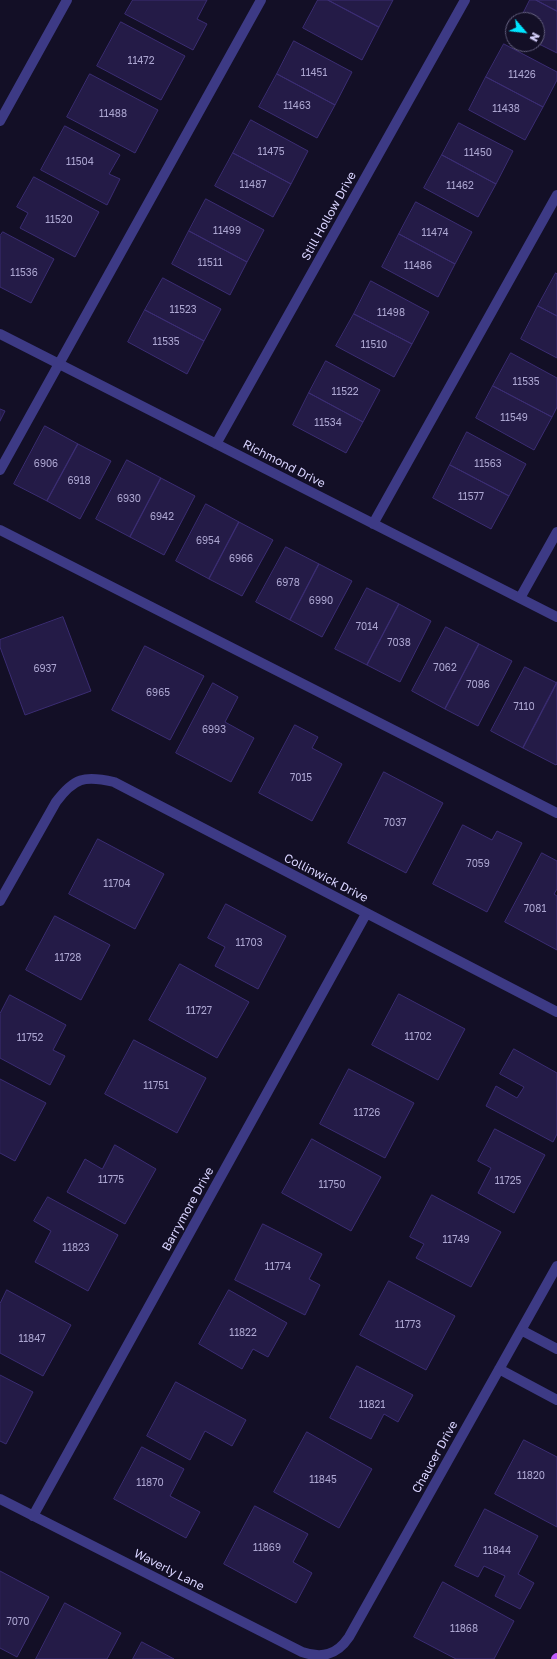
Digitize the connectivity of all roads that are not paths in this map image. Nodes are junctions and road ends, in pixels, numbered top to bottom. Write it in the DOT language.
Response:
graph roads {
  1 [pos="67,0"];
  2 [pos="261,0"];
  3 [pos="465,0"];
  4 [pos="0,121"];
  5 [pos="557,195"];
  6 [pos="0,334"];
  7 [pos="59,364"];
  8 [pos="216,444"];
  9 [pos="0,470"];
  10 [pos="373,524"];
  11 [pos="557,532"];
  12 [pos="2,534"];
  13 [pos="520,598"];
  14 [pos="557,617"];
  15 [pos="557,813"];
  16 [pos="0,901"];
  17 [pos="366,914"];
  18 [pos="557,1012"];
  19 [pos="557,1266"];
  20 [pos="521,1330"];
  21 [pos="557,1349"];
  22 [pos="499,1369"];
  23 [pos="557,1400"];
  24 [pos="0,1499"];
  25 [pos="33,1516"];
  26 [pos="329,1654"];
  1 -- 4 [label="street"];
  2 -- 7 [label="street"];
  3 -- 8 [label="street, Still Hollow Drive"];
  5 -- 10 [label="street"];
  6 -- 7 [label="street, Richmond Drive"];
  7 -- 8 [label="street, Richmond Drive"];
  7 -- 9 [label="street"];
  8 -- 10 [label="street, Richmond Drive"];
  10 -- 13 [label="street, Richmond Drive"];
  11 -- 13 [label="street"];
  12 -- 15 [label="street"];
  13 -- 14 [label="street, Richmond Drive"];
  16 -- 17 [label="street, Collinwick Drive"];
  17 -- 18 [label="street, Collinwick Drive"];
  17 -- 25 [label="street, Barrymore Drive"];
  19 -- 20 [label="street, Chaucer Drive"];
  20 -- 21 [label="street"];
  20 -- 22 [label="street, Chaucer Drive"];
  22 -- 23 [label="street"];
  22 -- 26 [label="street, Chaucer Drive"];
  24 -- 25 [label="street, Waverly Lane"];
  25 -- 26 [label="street, Waverly Lane"];
}
